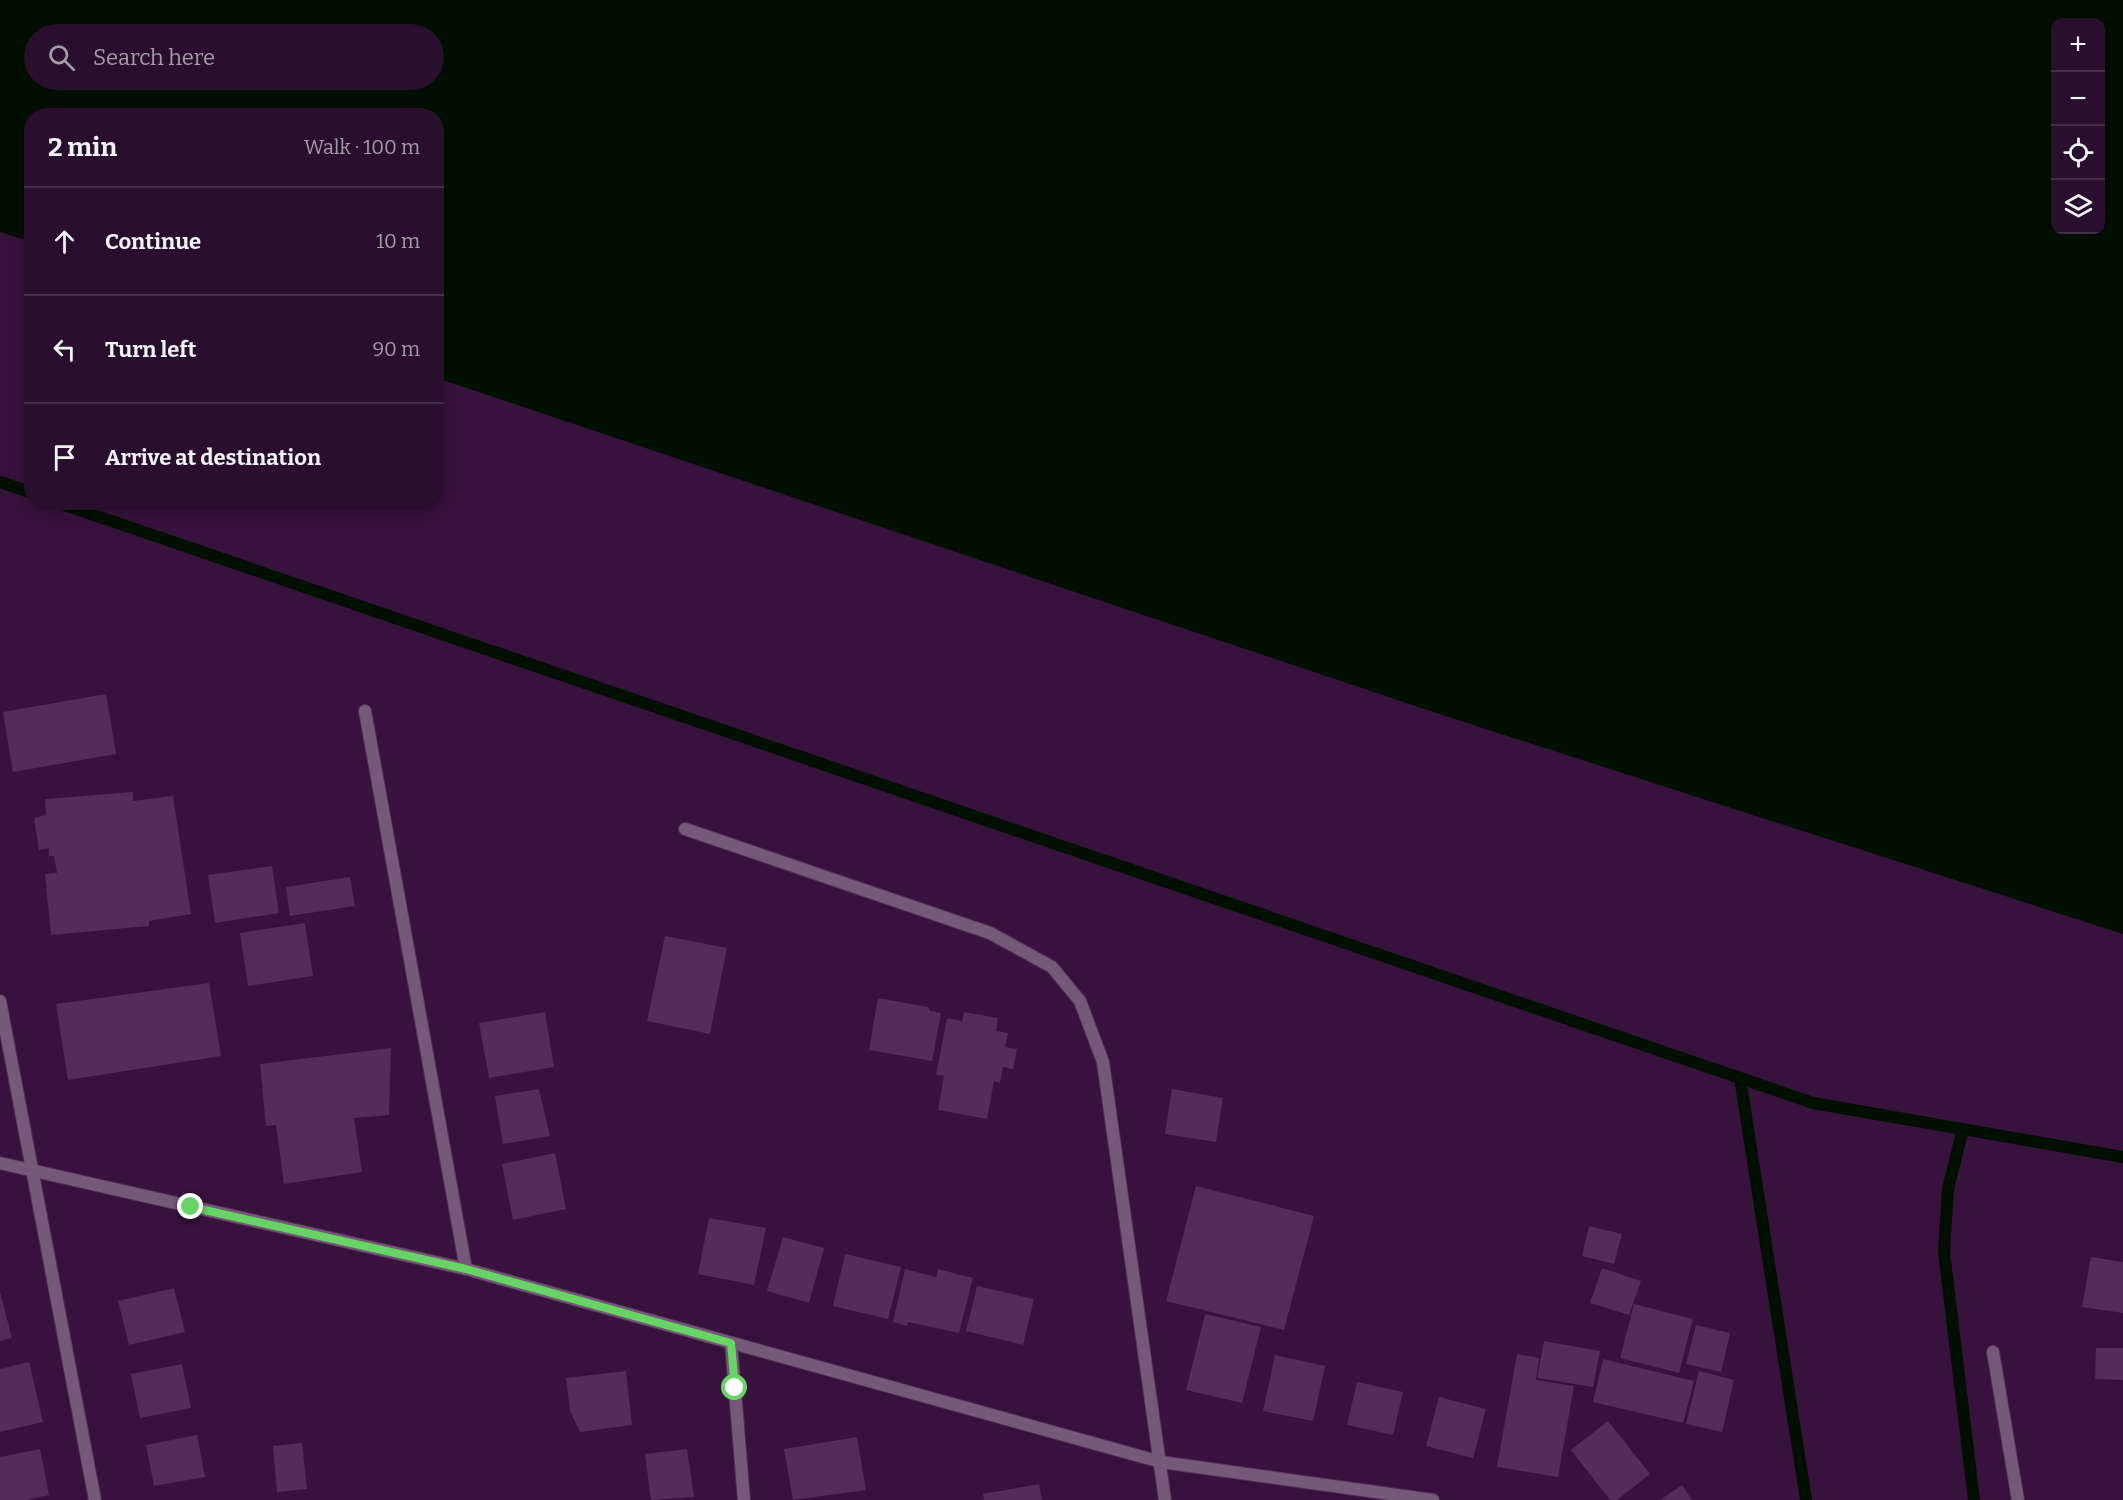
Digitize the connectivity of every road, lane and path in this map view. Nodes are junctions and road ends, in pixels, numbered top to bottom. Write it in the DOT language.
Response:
graph roads {
  1 [pos="365,711"];
  2 [pos="685,828"];
  3 [pos="0,1001"];
  4 [pos="0,1163"];
  5 [pos="30,1170"];
  6 [pos="466,1269"];
  7 [pos="731,1343"];
  8 [pos="1993,1352"];
  9 [pos="1161,1462"];
  10 [pos="95,1500"];
  11 [pos="744,1500"];
  12 [pos="1165,1500"];
  13 [pos="1433,1500"];
  14 [pos="2018,1500"];
  1 -- 6 [label="street"];
  2 -- 9 [label="street"];
  3 -- 5 [label="street"];
  4 -- 5 [label="street"];
  5 -- 6 [label="street"];
  5 -- 10 [label="street"];
  6 -- 7 [label="street"];
  7 -- 9 [label="street"];
  7 -- 11 [label="street"];
  8 -- 14 [label="street"];
  9 -- 12 [label="street"];
  9 -- 13 [label="street"];
}
